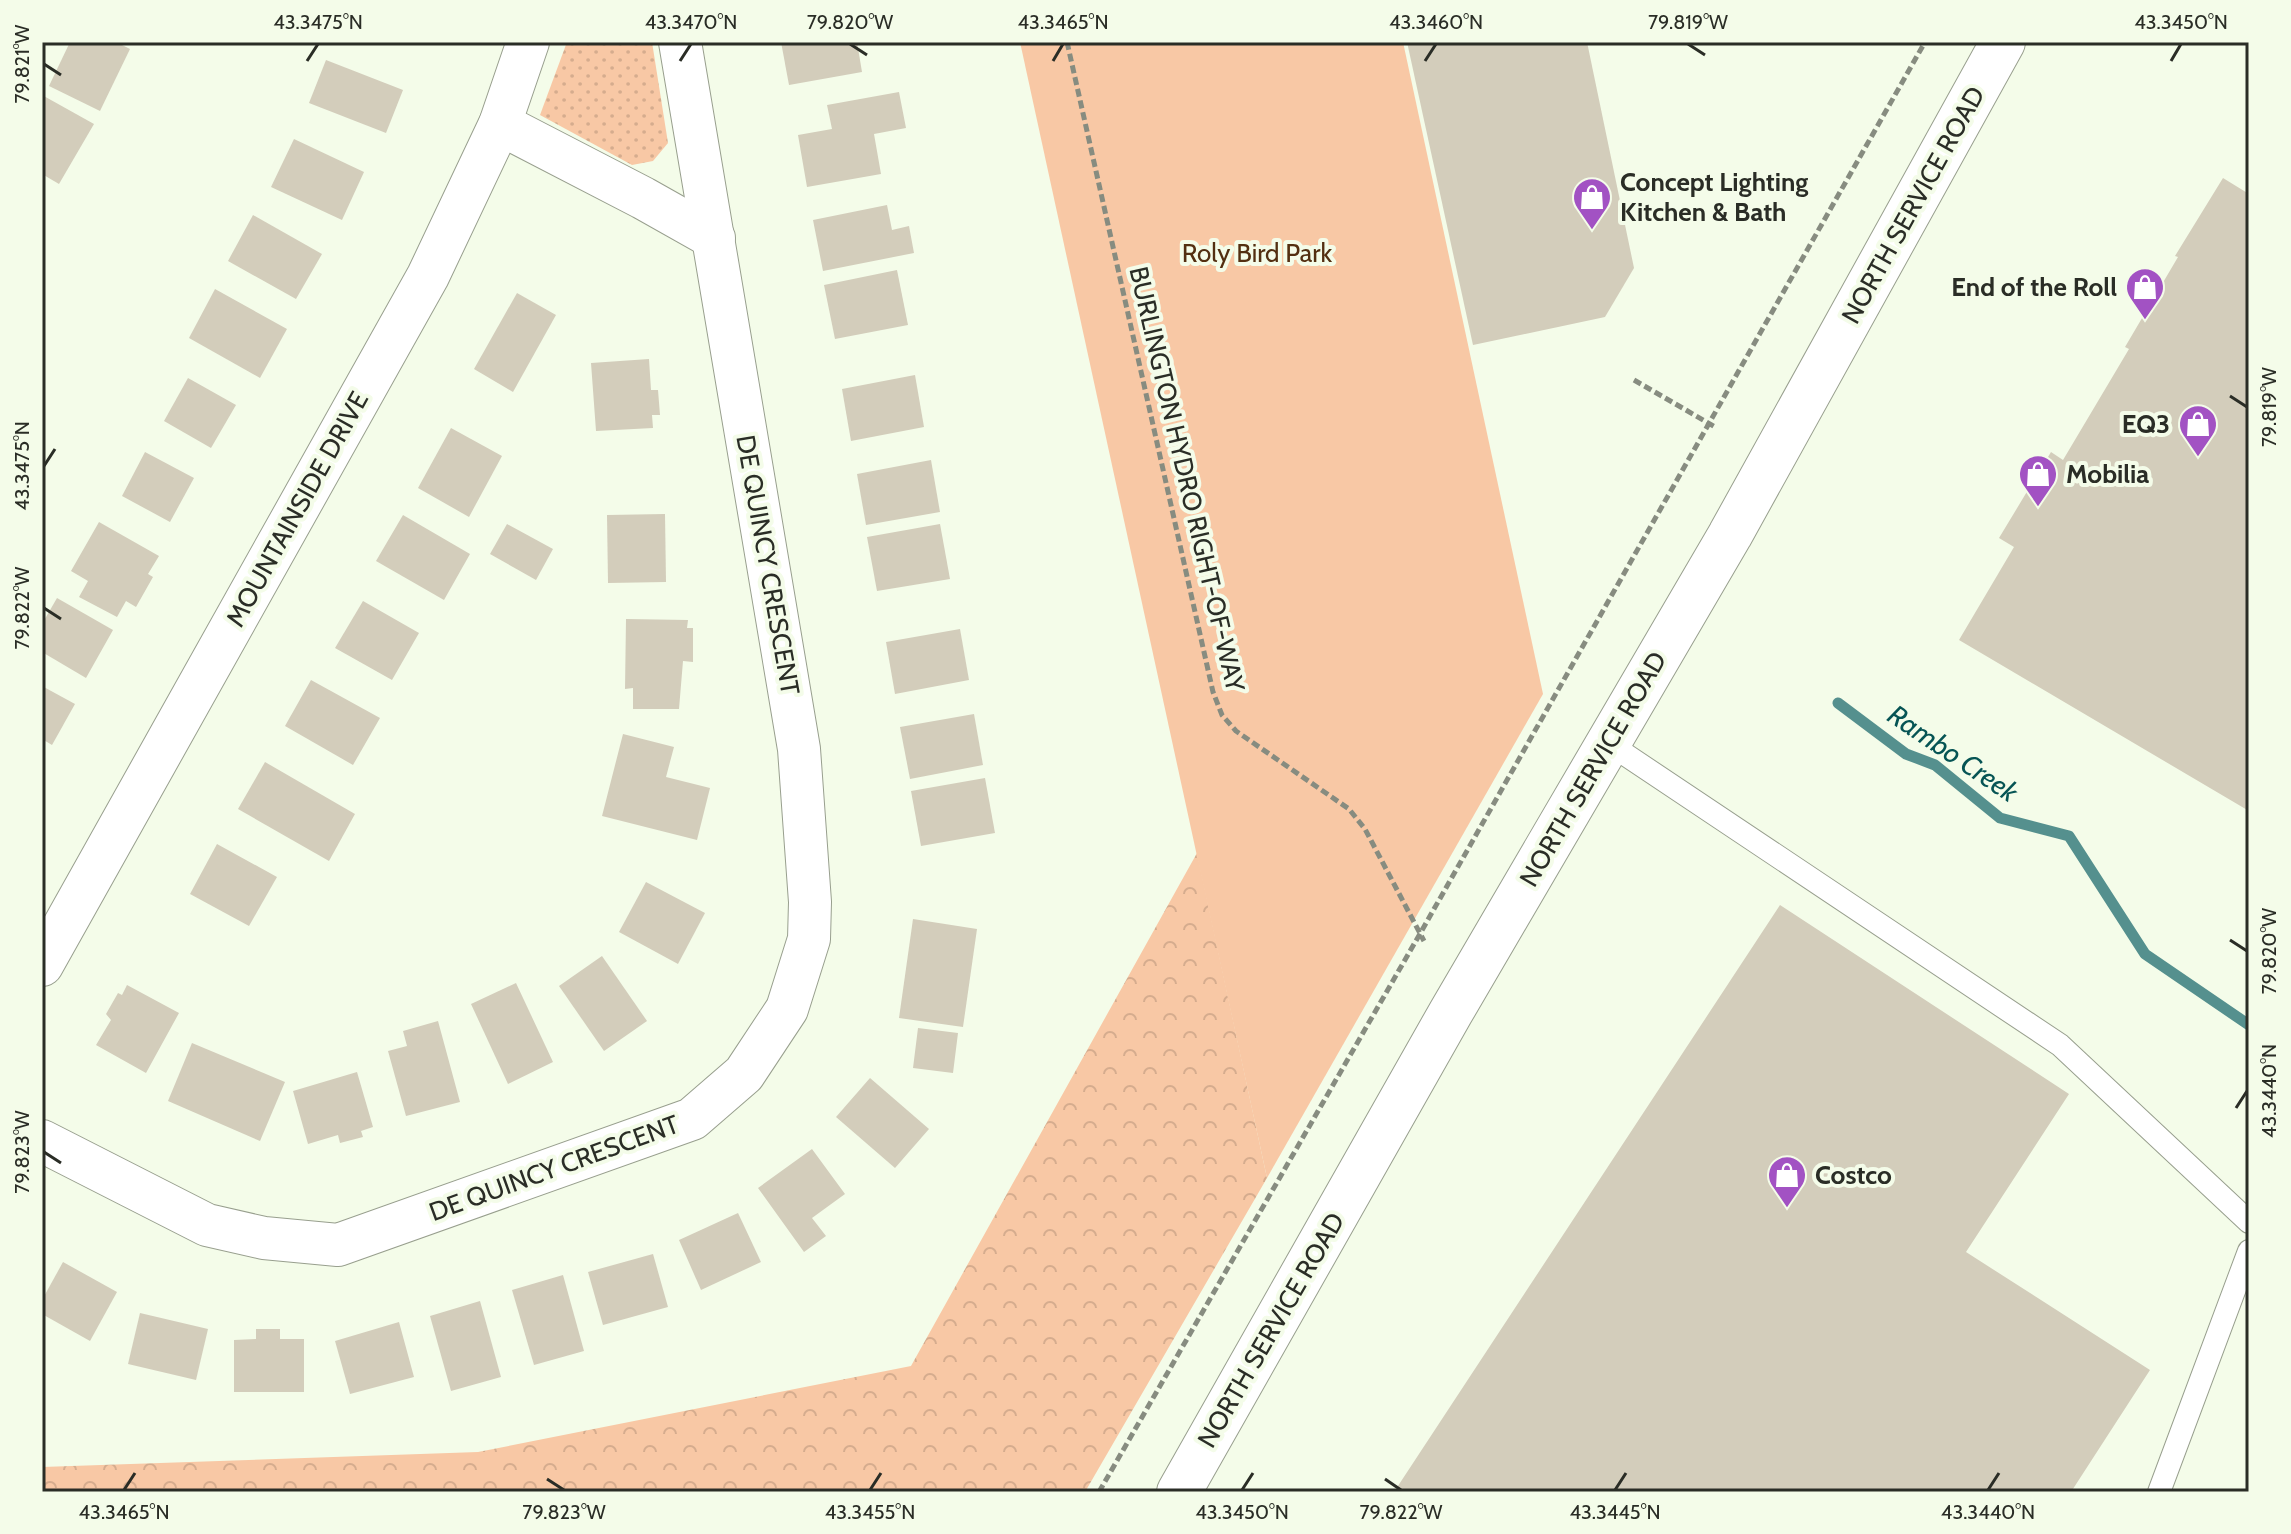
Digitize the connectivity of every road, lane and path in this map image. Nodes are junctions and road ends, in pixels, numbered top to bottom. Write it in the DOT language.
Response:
graph roads {
  1 [pos="528,42"];
  2 [pos="680,42"];
  3 [pos="1067,42"];
  4 [pos="1925,42"];
  5 [pos="2003,42"];
  6 [pos="500,124"];
  7 [pos="714,238"];
  8 [pos="1634,380"];
  9 [pos="1709,423"];
  10 [pos="1717,428"];
  11 [pos="1608,743"];
  12 [pos="1421,932"];
  13 [pos="1424,941"];
  14 [pos="42,965"];
  15 [pos="42,1141"];
  16 [pos="2249,1222"];
  17 [pos="2249,1251"];
  18 [pos="1099,1492"];
  19 [pos="1179,1492"];
  20 [pos="2159,1492"];
  1 -- 6 [label="street, MOUNTAINSIDE DRIVE"];
  2 -- 7 [label="street, DE QUINCY CRESCENT"];
  3 -- 12 [label="path, BURLINGTON HYDRO RIGHT-OF-WAY"];
  4 -- 9 [label="path"];
  5 -- 11 [label="street, NORTH SERVICE ROAD"];
  6 -- 7 [label="street"];
  6 -- 14 [label="street, MOUNTAINSIDE DRIVE"];
  7 -- 15 [label="street, DE QUINCY CRESCENT"];
  8 -- 9 [label="path"];
  9 -- 10 [label="path"];
  9 -- 12 [label="path"];
  11 -- 16 [label="lane"];
  11 -- 19 [label="street, NORTH SERVICE ROAD"];
  12 -- 13 [label="path, BURLINGTON HYDRO RIGHT-OF-WAY"];
  12 -- 18 [label="path"];
  17 -- 20 [label="lane"];
}
